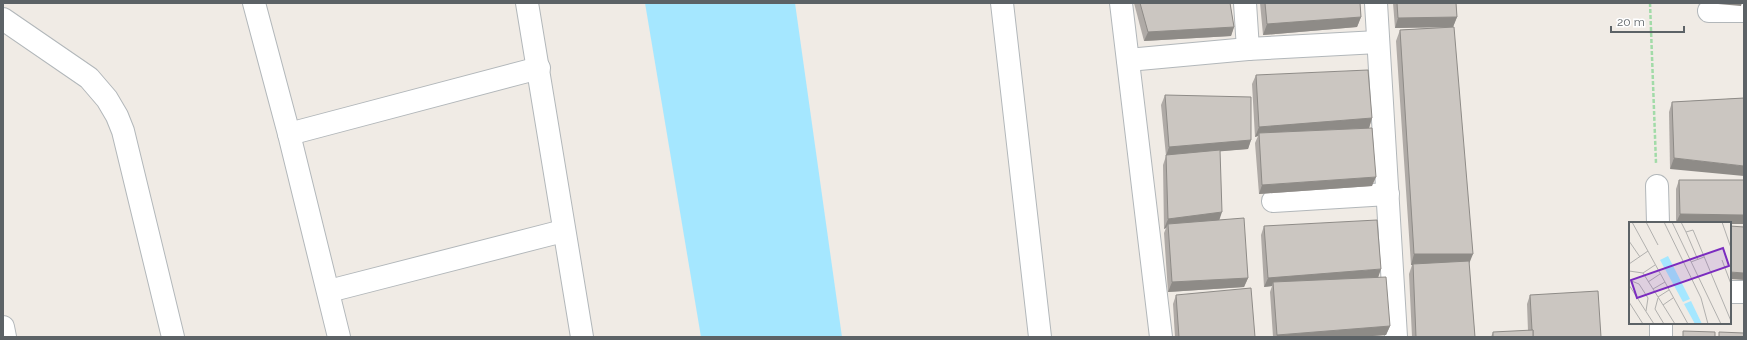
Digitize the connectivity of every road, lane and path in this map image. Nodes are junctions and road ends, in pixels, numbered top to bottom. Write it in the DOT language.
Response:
graph roads {
  1 [pos="254,3"];
  2 [pos="527,3"];
  3 [pos="1002,3"];
  4 [pos="1121,3"];
  5 [pos="1245,3"];
  6 [pos="1376,3"];
  7 [pos="1650,3"];
  8 [pos="1709,11"];
  9 [pos="1744,11"];
  10 [pos="3,19"];
  11 [pos="1378,42"];
  12 [pos="1248,49"];
  13 [pos="1128,60"];
  14 [pos="538,68"];
  15 [pos="289,134"];
  16 [pos="1657,186"];
  17 [pos="1388,194"];
  18 [pos="1273,201"];
  19 [pos="1658,222"];
  20 [pos="563,231"];
  21 [pos="329,291"];
  22 [pos="1731,292"];
  23 [pos="1744,292"];
  24 [pos="1661,324"];
  25 [pos="3,328"];
  26 [pos="5,337"];
  27 [pos="173,337"];
  28 [pos="339,337"];
  29 [pos="582,337"];
  30 [pos="1040,337"];
  31 [pos="1161,337"];
  32 [pos="1396,337"];
  33 [pos="1661,337"];
  1 -- 15 [label="street"];
  2 -- 14 [label="street"];
  3 -- 30 [label="street"];
  4 -- 13 [label="street"];
  5 -- 12 [label="street"];
  6 -- 11 [label="street"];
  7 -- 16 [label="path"];
  8 -- 9 [label="street"];
  10 -- 27 [label="street"];
  11 -- 12 [label="street"];
  11 -- 17 [label="street"];
  12 -- 13 [label="street"];
  13 -- 31 [label="street"];
  14 -- 15 [label="street"];
  14 -- 20 [label="street"];
  15 -- 21 [label="street"];
  16 -- 19 [label="street"];
  17 -- 18 [label="street"];
  17 -- 32 [label="street"];
  20 -- 21 [label="street"];
  20 -- 29 [label="street"];
  21 -- 28 [label="street"];
  22 -- 23 [label="street"];
  24 -- 33 [label="street"];
  25 -- 26 [label="street"];
}
